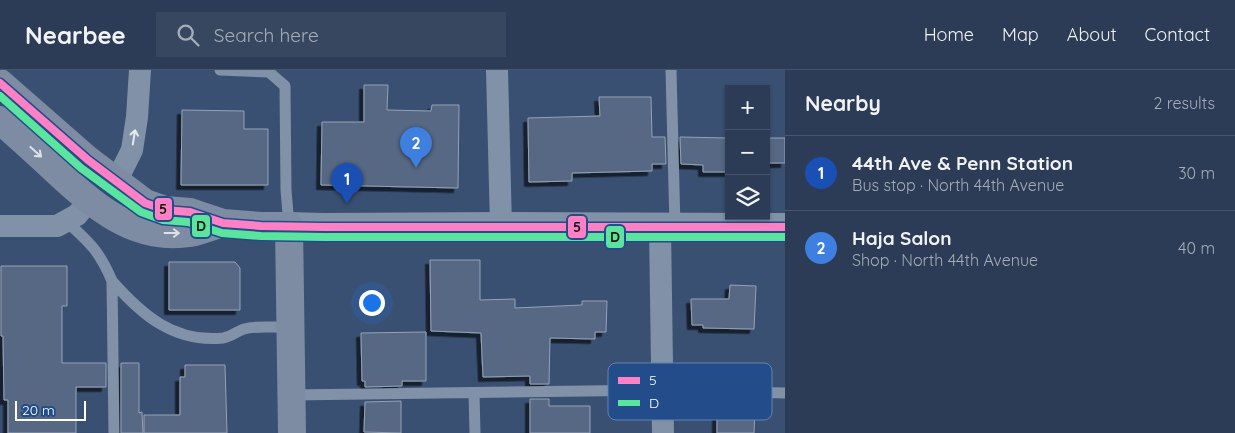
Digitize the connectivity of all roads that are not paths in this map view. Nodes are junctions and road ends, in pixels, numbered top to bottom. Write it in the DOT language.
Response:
graph roads {
  1 [pos="140,70"];
  2 [pos="220,70"];
  3 [pos="497,70"];
  4 [pos="671,70"];
  5 [pos="0,83"];
  6 [pos="0,120"];
  7 [pos="116,182"];
  8 [pos="89,201"];
  9 [pos="66,221"];
  10 [pos="223,223"];
  11 [pos="0,226"];
  12 [pos="289,226"];
  13 [pos="501,226"];
  14 [pos="668,228"];
  15 [pos="785,228"];
  16 [pos="112,281"];
  17 [pos="290,327"];
  18 [pos="663,363"];
  19 [pos="608,391"];
  20 [pos="474,393"];
  21 [pos="772,393"];
  22 [pos="785,393"];
  23 [pos="291,395"];
  24 [pos="663,420"];
  25 [pos="114,433"];
  26 [pos="292,433"];
  27 [pos="475,433"];
  28 [pos="663,433"];
  7 -- 1 [label="street, one-way"];
  2 -- 12 [label="lane"];
  3 -- 13 [label="street"];
  4 -- 14 [label="lane"];
  5 -- 7 [label="main road"];
  6 -- 8 [label="main road, one-way"];
  7 -- 10 [label="main road"];
  8 -- 9 [label="street"];
  8 -- 10 [label="main road, one-way"];
  9 -- 11 [label="street"];
  9 -- 16 [label="lane"];
  10 -- 12 [label="main road"];
  12 -- 13 [label="street"];
  12 -- 17 [label="main road"];
  13 -- 14 [label="street"];
  14 -- 15 [label="street"];
  14 -- 18 [label="street"];
  16 -- 17 [label="lane"];
  16 -- 25 [label="lane"];
  17 -- 23 [label="main road"];
  19 -- 20 [label="lane"];
  20 -- 23 [label="lane"];
  20 -- 27 [label="lane"];
  21 -- 22 [label="lane"];
  23 -- 26 [label="main road"];
  24 -- 28 [label="street"];
}
